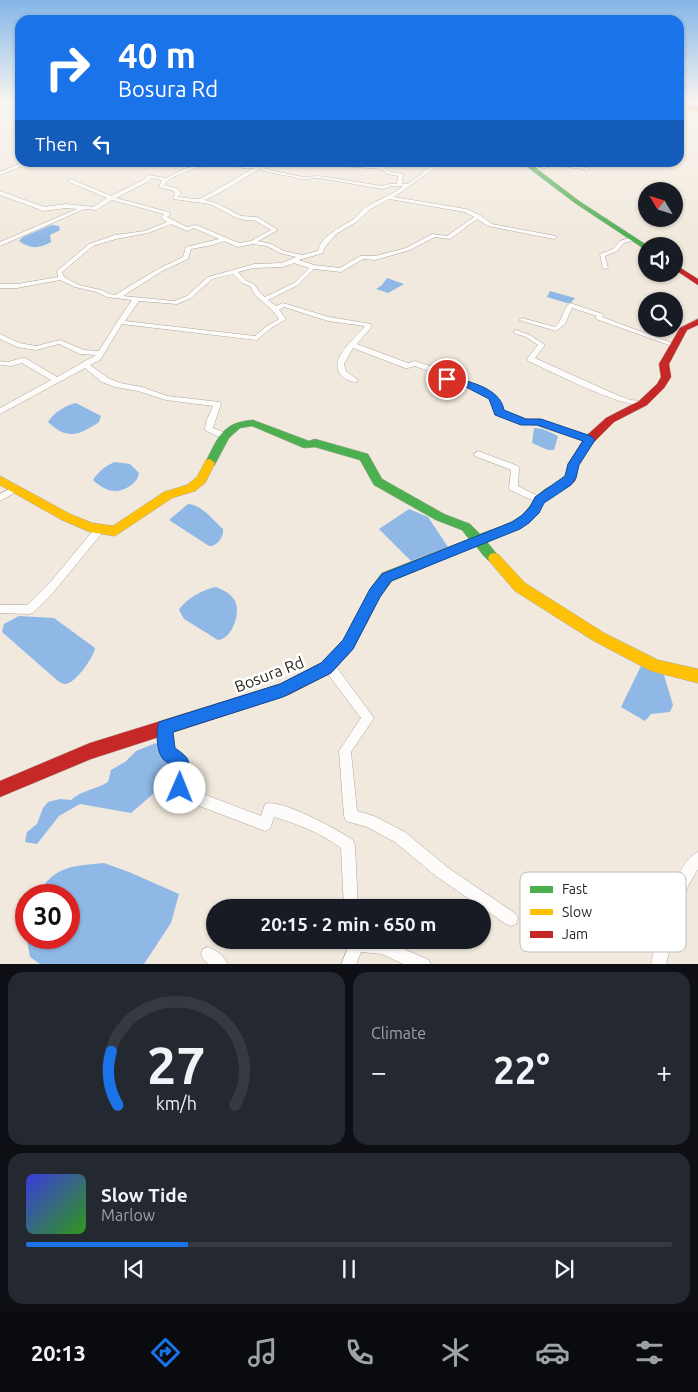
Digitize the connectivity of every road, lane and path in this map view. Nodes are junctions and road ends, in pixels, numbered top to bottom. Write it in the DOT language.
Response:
graph roads {
  1 [pos="17,167"];
  2 [pos="196,167"];
  3 [pos="240,167"];
  4 [pos="369,167"];
  5 [pos="434,167"];
  6 [pos="532,167"];
  7 [pos="545,167"];
  8 [pos="580,167"];
  9 [pos="263,168"];
  10 [pos="588,169"];
  11 [pos="536,170"];
  12 [pos="0,174"];
  13 [pos="71,181"];
  14 [pos="164,181"];
  15 [pos="399,185"];
  16 [pos="408,185"];
  17 [pos="0,193"];
  18 [pos="111,198"];
  19 [pos="390,198"];
  20 [pos="198,201"];
  21 [pos="84,208"];
  22 [pos="478,216"];
  23 [pos="171,222"];
  24 [pos="554,237"];
  25 [pos="632,239"];
  26 [pos="222,240"];
  27 [pos="253,242"];
  28 [pos="638,243"];
  29 [pos="0,244"];
  30 [pos="302,257"];
  31 [pos="295,261"];
  32 [pos="313,267"];
  33 [pos="605,268"];
  34 [pos="234,271"];
  35 [pos="683,272"];
  36 [pos="61,278"];
  37 [pos="698,283"];
  38 [pos="0,286"];
  39 [pos="116,297"];
  40 [pos="137,299"];
  41 [pos="264,300"];
  42 [pos="275,309"];
  43 [pos="522,320"];
  44 [pos="120,322"];
  45 [pos="698,322"];
  46 [pos="516,332"];
  47 [pos="0,336"];
  48 [pos="352,345"];
  49 [pos="674,345"];
  50 [pos="101,353"];
  51 [pos="0,363"];
  52 [pos="85,364"];
  53 [pos="57,380"];
  54 [pos="354,380"];
  55 [pos="643,403"];
  56 [pos="0,411"];
  57 [pos="225,436"];
  58 [pos="589,440"];
  59 [pos="478,454"];
  60 [pos="0,480"];
  61 [pos="15,489"];
  62 [pos="0,498"];
  63 [pos="539,500"];
  64 [pos="99,530"];
  65 [pos="479,539"];
  66 [pos="0,609"];
  67 [pos="328,665"];
  68 [pos="698,676"];
  69 [pos="165,727"];
  70 [pos="0,789"];
  71 [pos="698,859"];
  72 [pos="686,874"];
  73 [pos="351,899"];
  74 [pos="511,919"];
  75 [pos="353,949"];
  76 [pos="387,949"];
  77 [pos="208,954"];
  78 [pos="221,964"];
  79 [pos="348,964"];
  80 [pos="424,964"];
  1 -- 12 [label="street"];
  2 -- 14 [label="street"];
  3 -- 9 [label="street"];
  4 -- 15 [label="street"];
  5 -- 16 [label="street"];
  6 -- 11 [label="main road"];
  7 -- 11 [label="street"];
  8 -- 10 [label="street"];
  9 -- 15 [label="street"];
  9 -- 20 [label="street"];
  11 -- 25 [label="main road"];
  13 -- 18 [label="street"];
  14 -- 18 [label="street"];
  14 -- 20 [label="street"];
  15 -- 16 [label="street"];
  16 -- 19 [label="street"];
  17 -- 21 [label="street"];
  18 -- 21 [label="street"];
  18 -- 23 [label="street"];
  19 -- 22 [label="street"];
  19 -- 30 [label="street"];
  20 -- 27 [label="street"];
  21 -- 29 [label="street"];
  22 -- 24 [label="street"];
  22 -- 32 [label="street"];
  23 -- 26 [label="street"];
  23 -- 36 [label="street"];
  25 -- 28 [label="main road"];
  25 -- 33 [label="street"];
  26 -- 27 [label="street"];
  26 -- 39 [label="street"];
  27 -- 30 [label="street"];
  30 -- 31 [label="street"];
  31 -- 32 [label="street"];
  31 -- 34 [label="street"];
  32 -- 41 [label="street"];
  34 -- 40 [label="street"];
  34 -- 41 [label="street"];
  35 -- 37 [label="main road"];
  36 -- 38 [label="street"];
  36 -- 39 [label="street"];
  39 -- 40 [label="street"];
  40 -- 44 [label="street"];
  41 -- 42 [label="street"];
  42 -- 44 [label="street"];
  42 -- 48 [label="street"];
  43 -- 49 [label="street"];
  44 -- 50 [label="street"];
  45 -- 49 [label="main road, Bosura Rd"];
  46 -- 55 [label="street"];
  47 -- 50 [label="street"];
  48 -- 54 [label="street"];
  48 -- 58 [label="street"];
  49 -- 55 [label="main road, Bosura Rd"];
  50 -- 52 [label="street"];
  51 -- 53 [label="street"];
  52 -- 53 [label="street"];
  52 -- 57 [label="street"];
  53 -- 56 [label="street"];
  55 -- 58 [label="main road, Bosura Rd"];
  57 -- 64 [label="main road"];
  57 -- 65 [label="main road"];
  58 -- 63 [label="main road, Bosura Rd"];
  59 -- 63 [label="street"];
  60 -- 61 [label="main road"];
  61 -- 62 [label="street"];
  61 -- 64 [label="main road"];
  63 -- 65 [label="main road, Bosura Rd"];
  64 -- 66 [label="street"];
  65 -- 67 [label="main road, Bosura Rd"];
  65 -- 68 [label="main road"];
  67 -- 69 [label="main road, Bosura Rd"];
  67 -- 74 [label="street"];
  69 -- 70 [label="main road, Bosura Rd"];
  69 -- 73 [label="street"];
  71 -- 72 [label="street"];
  75 -- 79 [label="street"];
  76 -- 80 [label="street"];
  77 -- 78 [label="street"];
}
